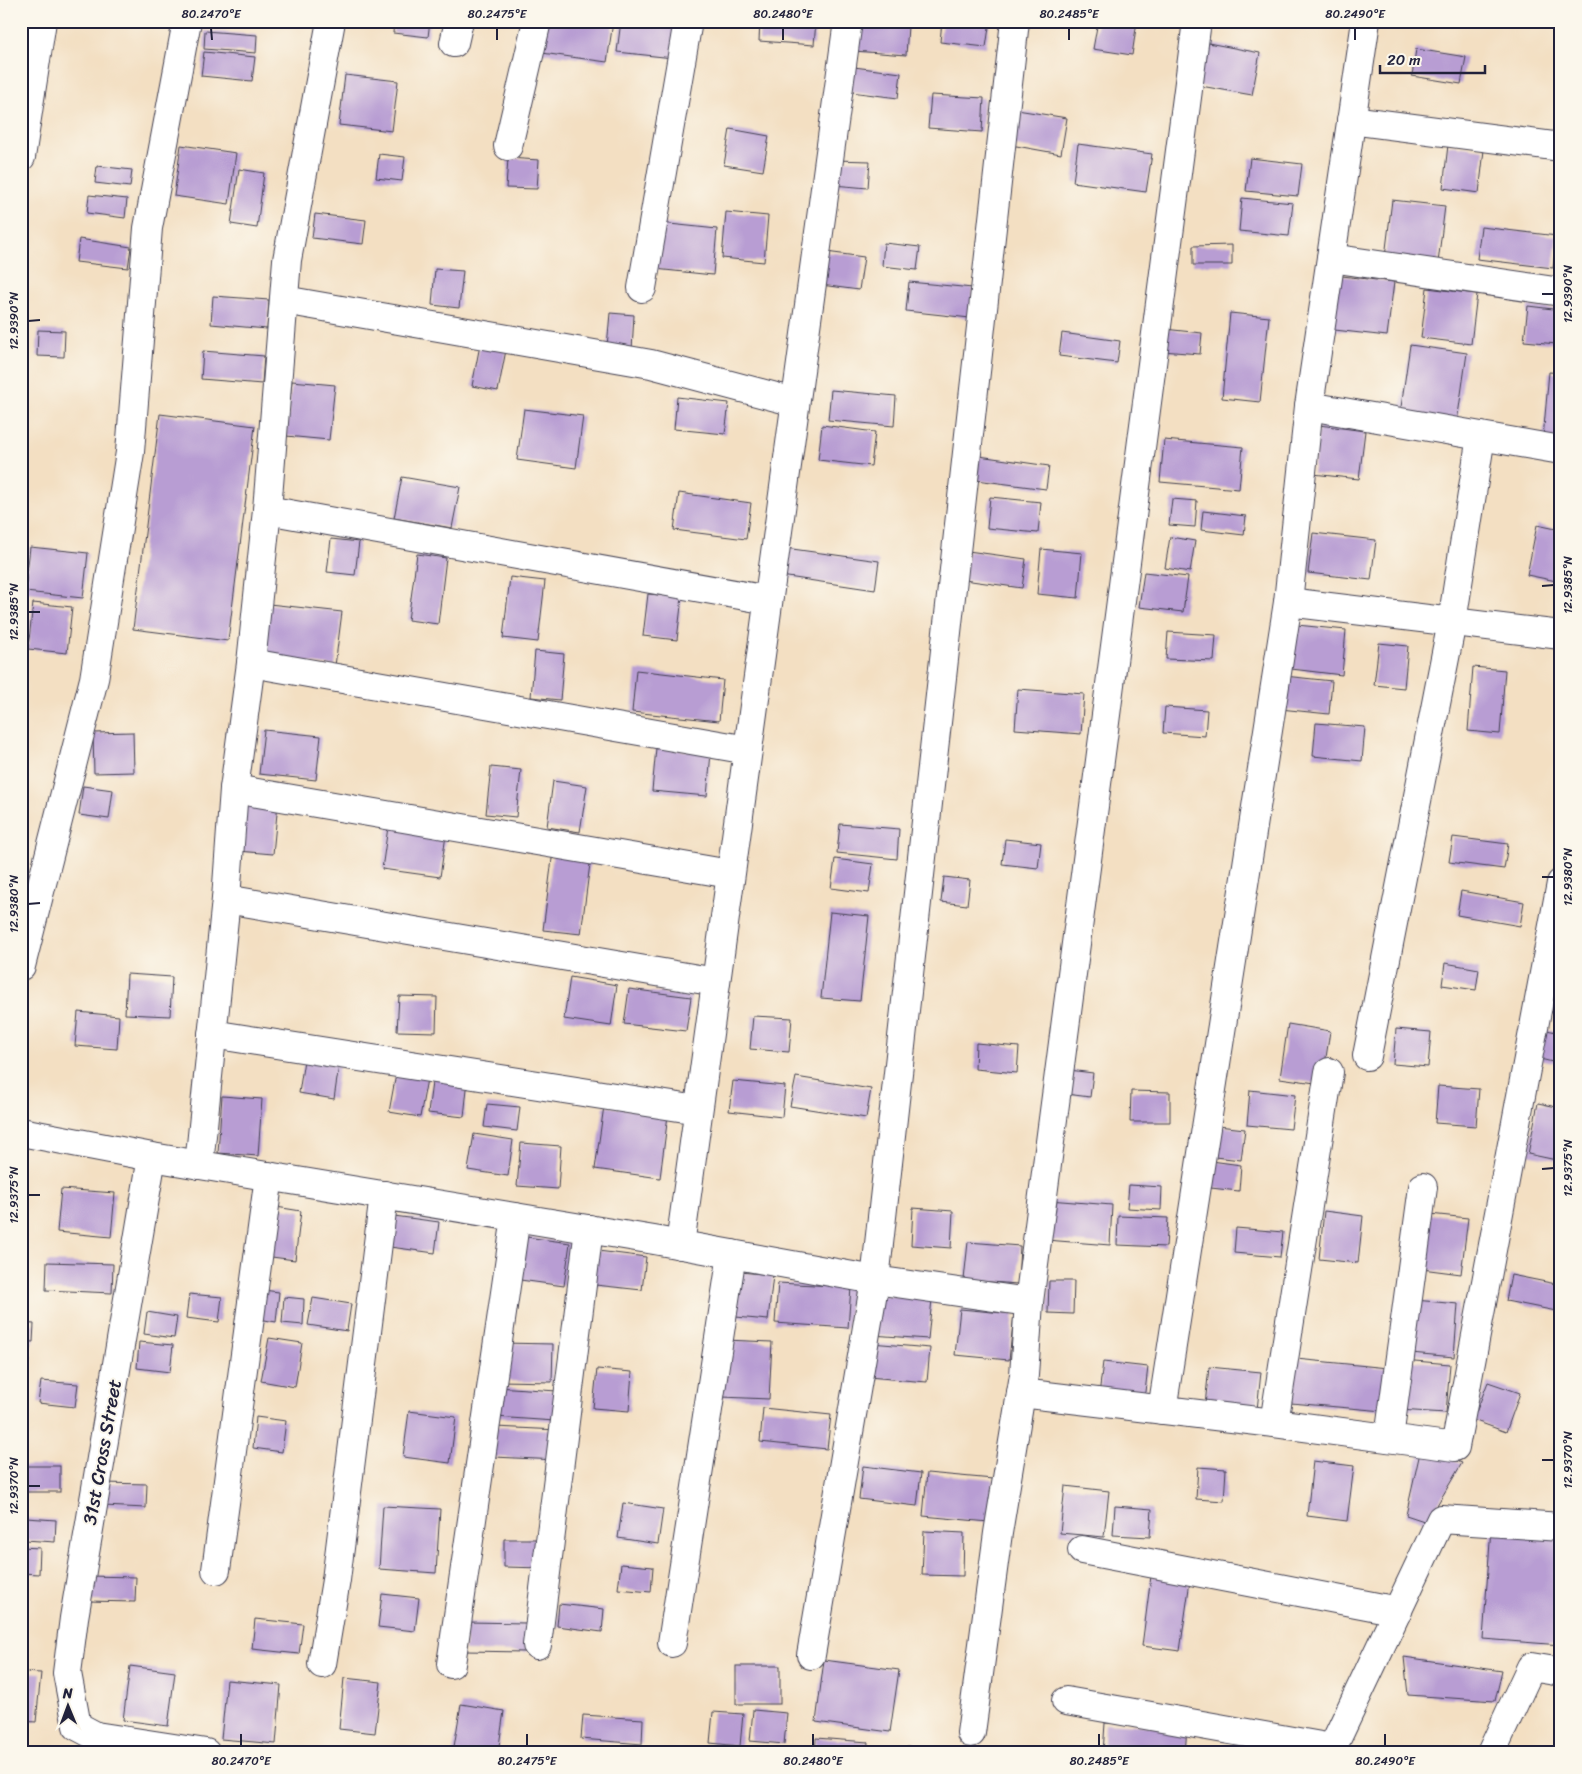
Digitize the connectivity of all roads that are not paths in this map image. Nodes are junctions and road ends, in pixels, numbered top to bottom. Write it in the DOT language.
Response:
graph roads {
  1 [pos="42,21"];
  2 [pos="187,21"];
  3 [pos="331,21"];
  4 [pos="537,21"];
  5 [pos="688,21"];
  6 [pos="848,21"];
  7 [pos="1015,21"];
  8 [pos="1197,21"];
  9 [pos="1366,21"];
  10 [pos="1351,120"];
  11 [pos="508,146"];
  12 [pos="1561,147"];
  13 [pos="21,158"];
  14 [pos="1331,258"];
  15 [pos="642,288"];
  16 [pos="1561,292"];
  17 [pos="284,300"];
  18 [pos="795,402"];
  19 [pos="1309,406"];
  20 [pos="1481,436"];
  21 [pos="1561,450"];
  22 [pos="267,510"];
  23 [pos="768,600"];
  24 [pos="1288,602"];
  25 [pos="1452,622"];
  26 [pos="1561,635"];
  27 [pos="251,663"];
  28 [pos="748,750"];
  29 [pos="234,789"];
  30 [pos="730,874"];
  31 [pos="1561,883"];
  32 [pos="226,899"];
  33 [pos="21,966"];
  34 [pos="716,982"];
  35 [pos="212,1034"];
  36 [pos="1367,1056"];
  37 [pos="1329,1072"];
  38 [pos="698,1110"];
  39 [pos="21,1132"];
  40 [pos="152,1157"];
  41 [pos="199,1165"];
  42 [pos="269,1176"];
  43 [pos="1422,1187"];
  44 [pos="384,1195"];
  45 [pos="516,1217"];
  46 [pos="589,1230"];
  47 [pos="680,1245"];
  48 [pos="732,1254"];
  49 [pos="875,1280"];
  50 [pos="1030,1302"];
  51 [pos="1021,1393"];
  52 [pos="1162,1410"];
  53 [pos="1274,1423"];
  54 [pos="1389,1438"];
  55 [pos="1561,1527"];
  56 [pos="1082,1550"];
  57 [pos="216,1570"];
  58 [pos="1398,1610"];
  59 [pos="672,1643"];
  60 [pos="538,1645"];
  61 [pos="811,1655"];
  62 [pos="322,1664"];
  63 [pos="452,1664"];
  64 [pos="1561,1672"];
  65 [pos="1066,1701"];
  66 [pos="971,1733"];
  67 [pos="1331,1750"];
  68 [pos="206,1753"];
  69 [pos="1491,1753"];
  1 -- 13 [label="street"];
  2 -- 33 [label="street"];
  3 -- 17 [label="street"];
  4 -- 11 [label="street"];
  5 -- 15 [label="street"];
  6 -- 18 [label="street"];
  7 -- 49 [label="street"];
  8 -- 50 [label="street"];
  9 -- 10 [label="street"];
  10 -- 12 [label="street"];
  10 -- 14 [label="street"];
  14 -- 16 [label="street"];
  14 -- 19 [label="street"];
  17 -- 18 [label="street"];
  17 -- 22 [label="street"];
  18 -- 23 [label="street"];
  19 -- 20 [label="street"];
  19 -- 24 [label="street"];
  20 -- 21 [label="street"];
  20 -- 25 [label="street"];
  22 -- 23 [label="street"];
  22 -- 27 [label="street"];
  23 -- 28 [label="street"];
  24 -- 25 [label="street"];
  24 -- 52 [label="street"];
  25 -- 26 [label="street"];
  25 -- 36 [label="street"];
  27 -- 28 [label="street"];
  27 -- 29 [label="street"];
  28 -- 30 [label="street"];
  29 -- 30 [label="street"];
  29 -- 32 [label="street"];
  30 -- 34 [label="street"];
  31 -- 54 [label="street"];
  32 -- 34 [label="street"];
  32 -- 35 [label="street"];
  34 -- 38 [label="street"];
  35 -- 38 [label="street"];
  35 -- 41 [label="street"];
  37 -- 53 [label="street"];
  38 -- 47 [label="street"];
  39 -- 40 [label="street"];
  40 -- 41 [label="street"];
  40 -- 68 [label="street, 31st Cross Street"];
  41 -- 42 [label="street"];
  42 -- 44 [label="street"];
  42 -- 57 [label="street"];
  43 -- 54 [label="street"];
  44 -- 45 [label="street"];
  44 -- 62 [label="street"];
  45 -- 46 [label="street"];
  45 -- 63 [label="street"];
  46 -- 47 [label="street"];
  46 -- 60 [label="street"];
  47 -- 48 [label="street"];
  48 -- 49 [label="street"];
  48 -- 59 [label="street"];
  49 -- 50 [label="street"];
  49 -- 61 [label="street"];
  50 -- 51 [label="street"];
  51 -- 52 [label="street"];
  51 -- 66 [label="street"];
  52 -- 53 [label="street"];
  53 -- 54 [label="street"];
  55 -- 58 [label="street"];
  56 -- 58 [label="street"];
  58 -- 67 [label="street"];
  64 -- 69 [label="street"];
  65 -- 67 [label="street"];
}
